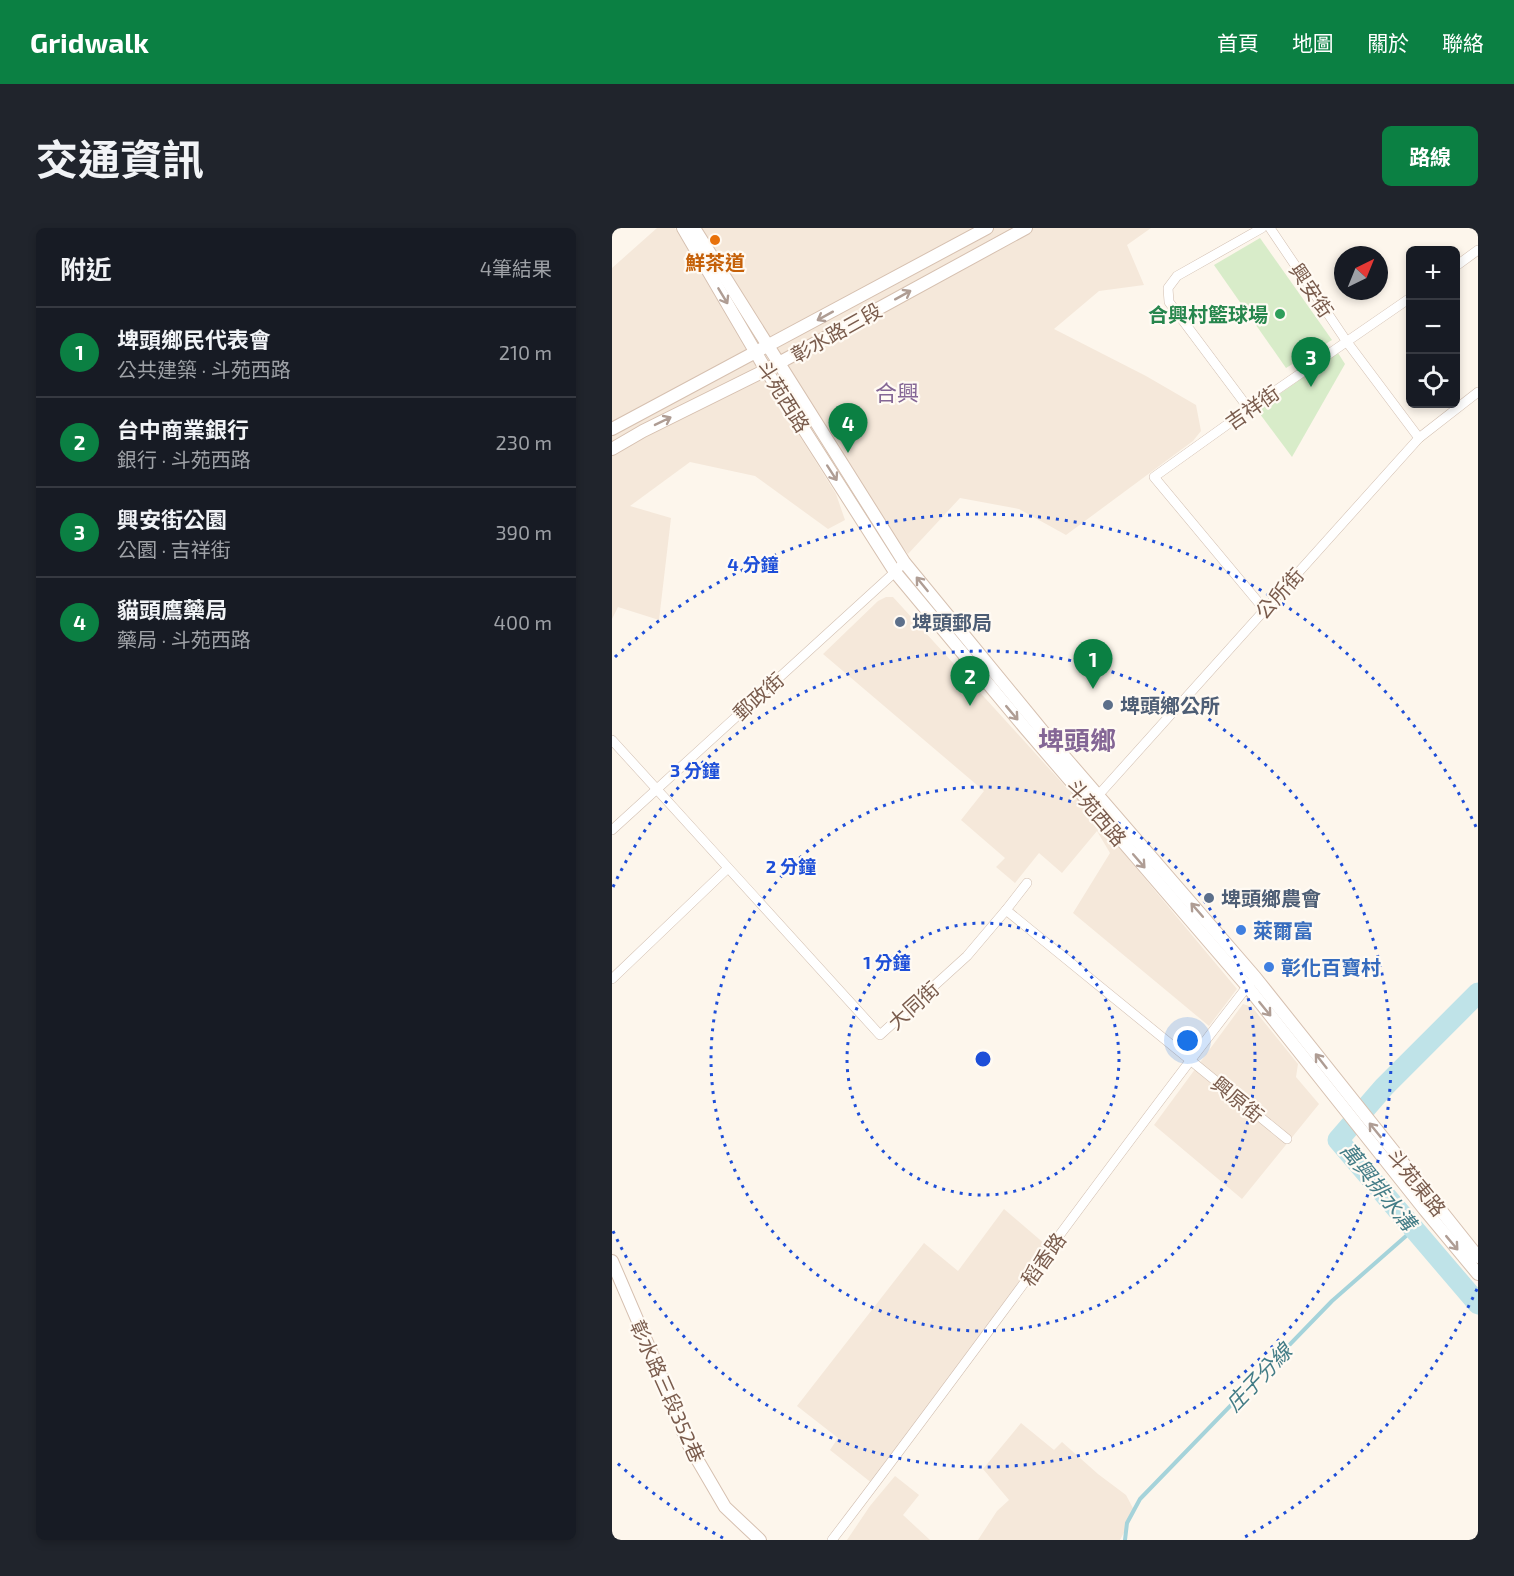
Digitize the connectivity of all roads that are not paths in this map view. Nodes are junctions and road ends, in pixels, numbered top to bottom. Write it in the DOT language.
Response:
graph roads {
  1 [pos="683,228"];
  2 [pos="694,228"];
  3 [pos="987,228"];
  4 [pos="1026,228"];
  5 [pos="1262,228"];
  6 [pos="1270,228"];
  7 [pos="1478,250"];
  8 [pos="1460,263"];
  9 [pos="1407,300"];
  10 [pos="1347,342"];
  11 [pos="762,350"];
  12 [pos="772,367"];
  13 [pos="1478,392"];
  14 [pos="1249,409"];
  15 [pos="612,429"];
  16 [pos="1419,438"];
  17 [pos="613,446"];
  18 [pos="904,562"];
  19 [pos="895,572"];
  20 [pos="1264,609"];
  21 [pos="612,740"];
  22 [pos="656,789"];
  23 [pos="1094,800"];
  24 [pos="612,830"];
  25 [pos="727,869"];
  26 [pos="1027,883"];
  27 [pos="1006,910"];
  28 [pos="612,979"];
  29 [pos="1251,982"];
  30 [pos="1190,1060"];
  31 [pos="1353,1111"];
  32 [pos="1287,1139"];
  33 [pos="1478,1257"];
  34 [pos="612,1261"];
  35 [pos="1478,1274"];
  36 [pos="760,1540"];
  37 [pos="832,1540"];
  1 -- 11 [label="main road, 斗苑西路, one-way"];
  2 -- 11 [label="main road, 斗苑西路"];
  3 -- 11 [label="main road, 彰水路三段, one-way"];
  12 -- 4 [label="main road, 彰水路三段, one-way"];
  5 -- 14 [label="street"];
  6 -- 10 [label="street, 興安街"];
  7 -- 8 [label="street"];
  9 -- 10 [label="street, 吉祥街"];
  10 -- 14 [label="street, 吉祥街"];
  10 -- 16 [label="street, 興安街"];
  11 -- 12 [label="main road, 斗苑西路"];
  11 -- 15 [label="main road, 彰水路三段"];
  17 -- 12 [label="main road, 彰水路三段, one-way"];
  12 -- 18 [label="main road, 斗苑西路"];
  12 -- 19 [label="main road, 斗苑西路, one-way"];
  13 -- 16 [label="street, 公所街"];
  14 -- 20 [label="street, 吉祥街"];
  16 -- 20 [label="street, 公所街"];
  18 -- 19 [label="street, 郵政街"];
  23 -- 18 [label="main road, 斗苑西路, one-way"];
  19 -- 22 [label="street, 郵政街"];
  19 -- 23 [label="main road, 斗苑西路, one-way"];
  20 -- 23 [label="street, 公所街"];
  21 -- 22 [label="street, 大同街"];
  22 -- 24 [label="street, 郵政街"];
  22 -- 25 [label="street, 大同街"];
  23 -- 29 [label="main road, 斗苑西路"];
  25 -- 27 [label="street, 大同街"];
  25 -- 28 [label="street"];
  26 -- 27 [label="street"];
  27 -- 30 [label="street"];
  29 -- 30 [label="street, 稻香路"];
  29 -- 31 [label="main road, 斗苑西路"];
  30 -- 32 [label="street, 興原街"];
  30 -- 37 [label="street, 稻香路"];
  33 -- 31 [label="main road, 斗苑東路, one-way"];
  31 -- 35 [label="main road, 斗苑東路, one-way"];
  34 -- 36 [label="main road, 彰水路三段352巷"];
}
